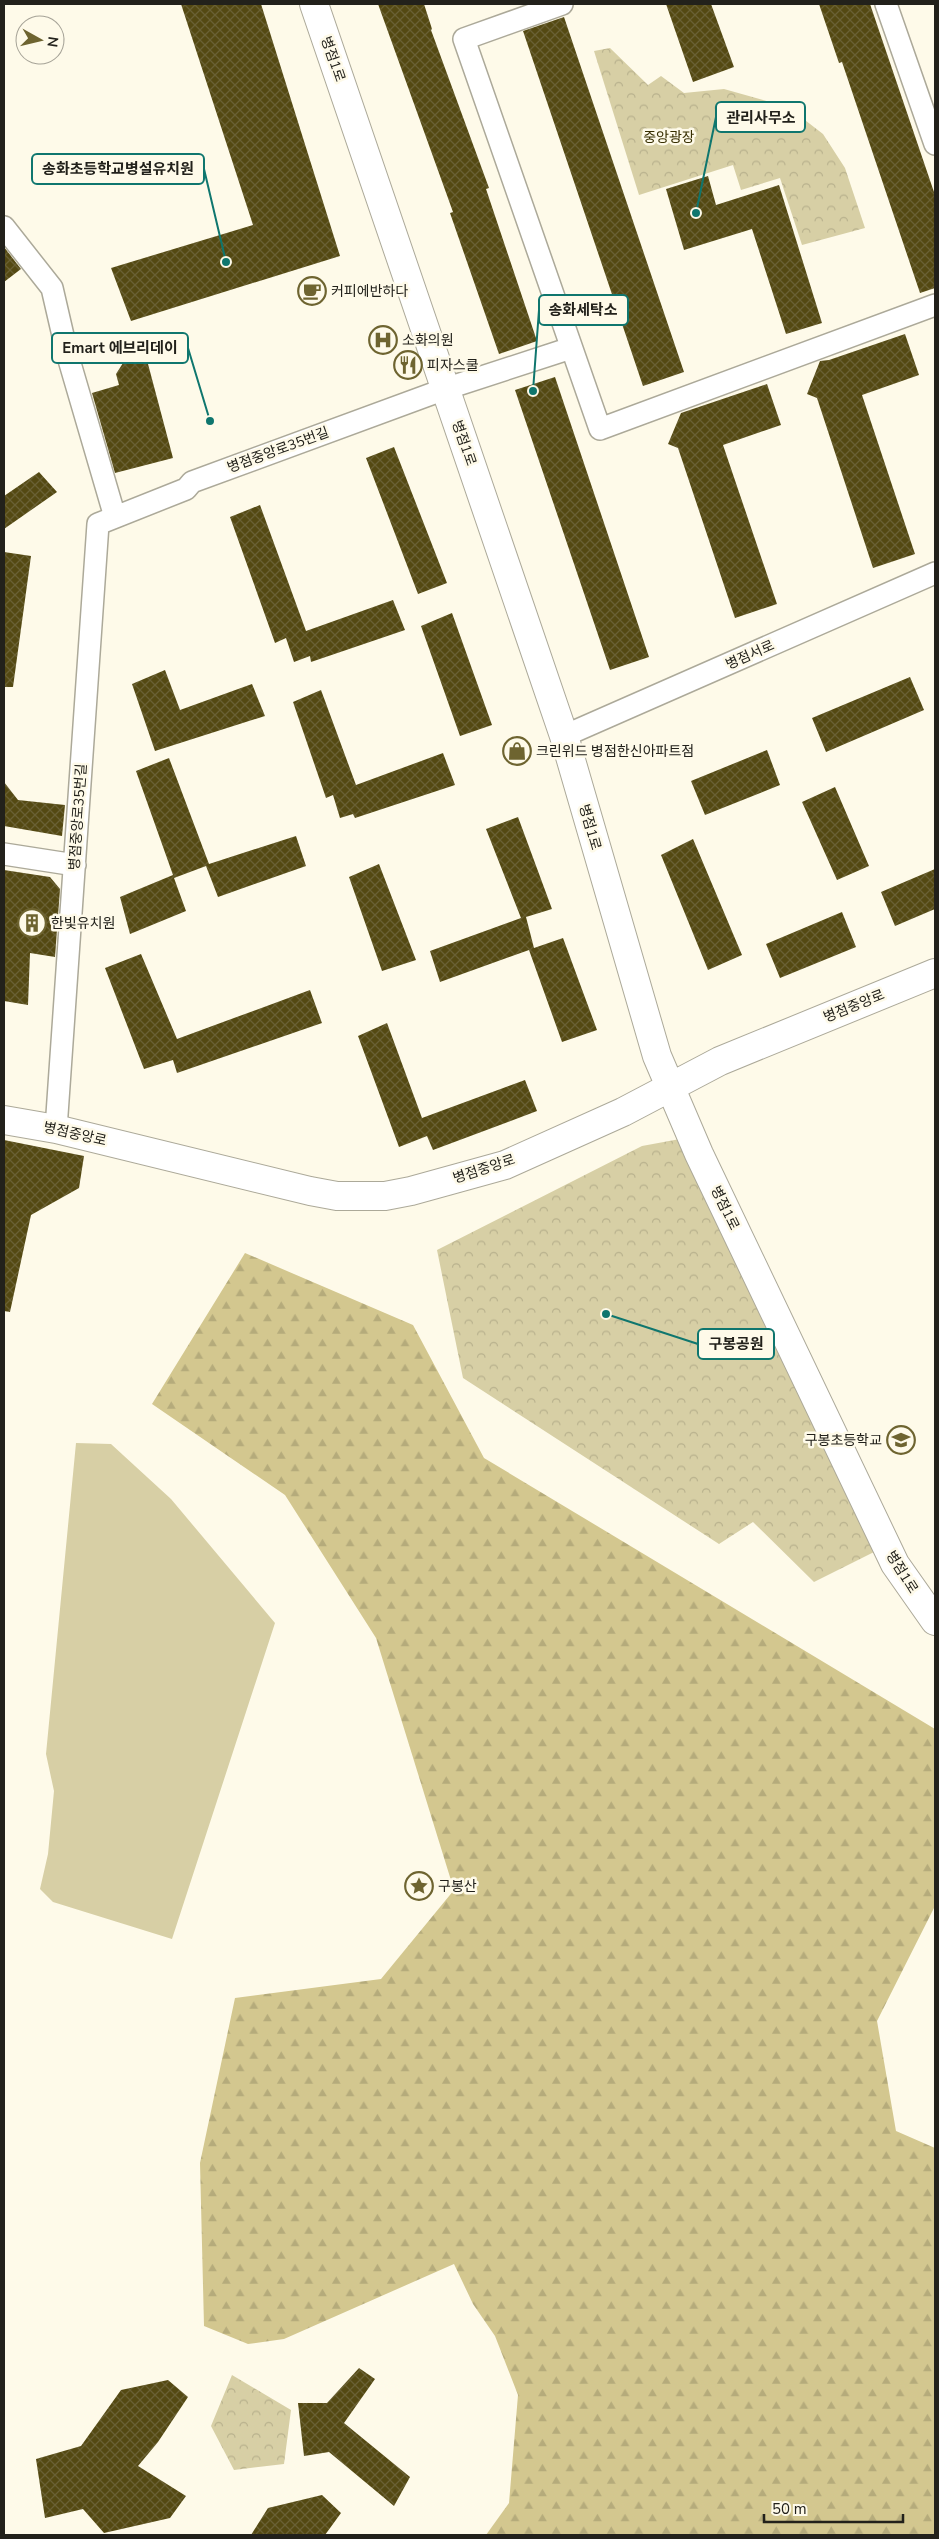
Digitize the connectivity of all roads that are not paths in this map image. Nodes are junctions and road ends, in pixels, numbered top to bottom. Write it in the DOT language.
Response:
graph roads {
  1 [pos="314,4"];
  2 [pos="562,4"];
  3 [pos="886,4"];
  4 [pos="935,144"];
  5 [pos="4,227"];
  6 [pos="935,305"];
  7 [pos="571,348"];
  8 [pos="445,389"];
  9 [pos="115,517"];
  10 [pos="935,573"];
  11 [pos="564,736"];
  12 [pos="4,854"];
  13 [pos="75,865"];
  14 [pos="935,974"];
  15 [pos="670,1086"];
  16 [pos="4,1120"];
  17 [pos="56,1129"];
  18 [pos="932,1610"];
  1 -- 8 [label="street, 병점1로"];
  2 -- 7 [label="street"];
  3 -- 4 [label="street"];
  5 -- 9 [label="street"];
  6 -- 7 [label="street"];
  7 -- 8 [label="street, 병점중앙로35번길"];
  8 -- 9 [label="street, 병점중앙로35번길"];
  8 -- 11 [label="street, 병점1로"];
  9 -- 13 [label="street, 병점중앙로35번길"];
  10 -- 11 [label="street, 병점서로"];
  11 -- 15 [label="street, 병점1로"];
  12 -- 13 [label="street"];
  13 -- 17 [label="street, 병점중앙로35번길"];
  14 -- 15 [label="street, 병점중앙로"];
  15 -- 17 [label="street, 병점중앙로"];
  15 -- 18 [label="street, 병점1로"];
  16 -- 17 [label="street, 병점중앙로"];
}
